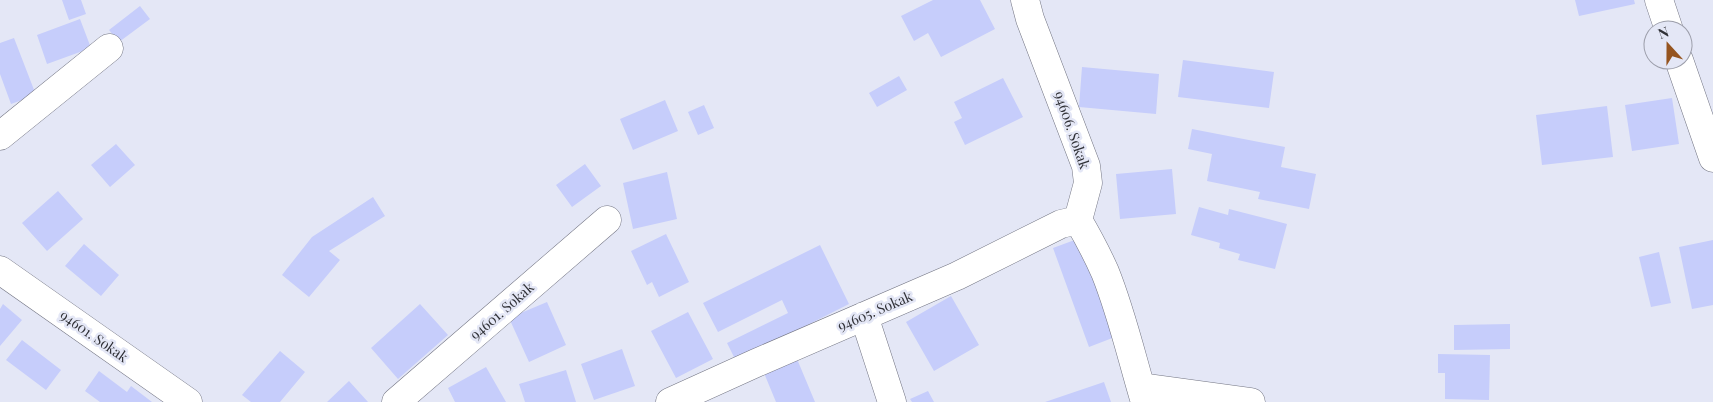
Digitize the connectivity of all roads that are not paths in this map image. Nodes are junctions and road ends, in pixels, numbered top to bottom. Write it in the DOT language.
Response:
graph roads {
  1 [pos="1024,0"];
  2 [pos="1659,0"];
  3 [pos="1666,20"];
  4 [pos="109,48"];
  5 [pos="1682,70"];
  6 [pos="0,136"];
  7 [pos="1713,158"];
  8 [pos="607,220"];
  9 [pos="1078,220"];
  10 [pos="0,270"];
  11 [pos="864,316"];
  12 [pos="1143,394"];
  13 [pos="188,402"];
  14 [pos="396,402"];
  15 [pos="670,402"];
  16 [pos="892,402"];
  17 [pos="1251,402"];
  1 -- 9 [label="street, 94606. Sokak"];
  2 -- 3 [label="street"];
  4 -- 6 [label="street"];
  5 -- 7 [label="street"];
  8 -- 14 [label="street, 94601. Sokak"];
  9 -- 11 [label="street, 94605. Sokak"];
  9 -- 12 [label="street"];
  10 -- 13 [label="street, 94601. Sokak"];
  11 -- 15 [label="street, 94605. Sokak"];
  11 -- 16 [label="street"];
  12 -- 17 [label="street"];
}
